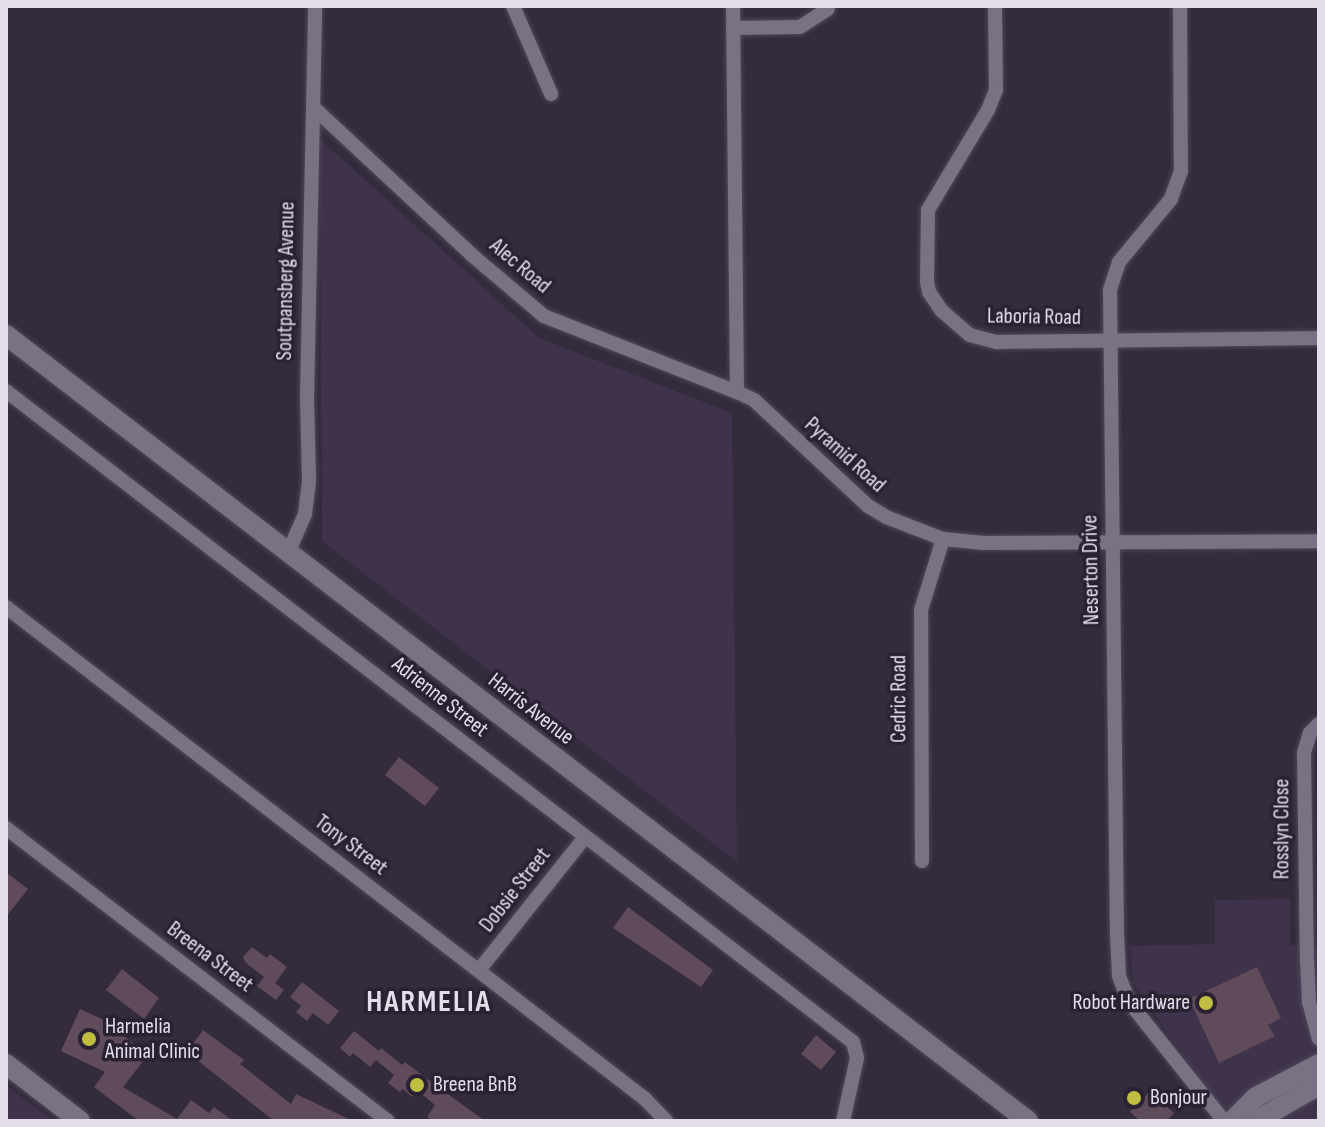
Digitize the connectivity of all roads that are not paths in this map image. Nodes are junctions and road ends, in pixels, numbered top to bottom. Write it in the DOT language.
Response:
graph roads {
  1 [pos="315,6"];
  2 [pos="513,6"];
  3 [pos="733,6"];
  4 [pos="995,6"];
  5 [pos="1180,6"];
  6 [pos="828,9"];
  7 [pos="733,28"];
  8 [pos="551,94"];
  9 [pos="315,109"];
  10 [pos="6,335"];
  11 [pos="1319,338"];
  12 [pos="1110,340"];
  13 [pos="6,391"];
  14 [pos="737,392"];
  15 [pos="943,539"];
  16 [pos="1319,541"];
  17 [pos="1111,543"];
  18 [pos="288,553"];
  19 [pos="6,607"];
  20 [pos="1319,724"];
  21 [pos="6,828"];
  22 [pos="585,837"];
  23 [pos="922,861"];
  24 [pos="1313,937"];
  25 [pos="479,970"];
  26 [pos="1319,1039"];
  27 [pos="6,1064"];
  28 [pos="1319,1064"];
  29 [pos="1319,1085"];
  30 [pos="80,1121"];
  31 [pos="388,1121"];
  32 [pos="666,1121"];
  33 [pos="843,1121"];
  34 [pos="1028,1121"];
  35 [pos="1224,1121"];
  36 [pos="1232,1121"];
  37 [pos="1256,1121"];
  1 -- 9 [label="street, Soutpansberg Avenue"];
  2 -- 8 [label="street"];
  3 -- 7 [label="street"];
  4 -- 12 [label="street, Laboria Road"];
  5 -- 12 [label="street, Neserton Drive"];
  6 -- 7 [label="street"];
  7 -- 14 [label="street"];
  9 -- 14 [label="street, Alec Road"];
  9 -- 18 [label="street, Soutpansberg Avenue"];
  10 -- 18 [label="main road, Harris Avenue"];
  11 -- 12 [label="street, Laboria Road"];
  12 -- 17 [label="street, Neserton Drive"];
  13 -- 22 [label="street, Adrienne Street"];
  14 -- 15 [label="street, Pyramid Road"];
  15 -- 17 [label="street, Pyramid Road"];
  15 -- 23 [label="street, Cedric Road"];
  16 -- 17 [label="street, Pyramid Road"];
  17 -- 35 [label="street, Neserton Drive"];
  18 -- 34 [label="main road, Harris Avenue"];
  19 -- 25 [label="street, Tony Street"];
  20 -- 24 [label="street, Rosslyn Close"];
  21 -- 31 [label="street, Breena Street"];
  22 -- 25 [label="street, Dobsie Street"];
  22 -- 33 [label="street, Adrienne Street"];
  24 -- 26 [label="street, Rosslyn Close"];
  25 -- 32 [label="street, Tony Street"];
  27 -- 30 [label="main road"];
  28 -- 36 [label="main road"];
  29 -- 37 [label="main road"];
}
